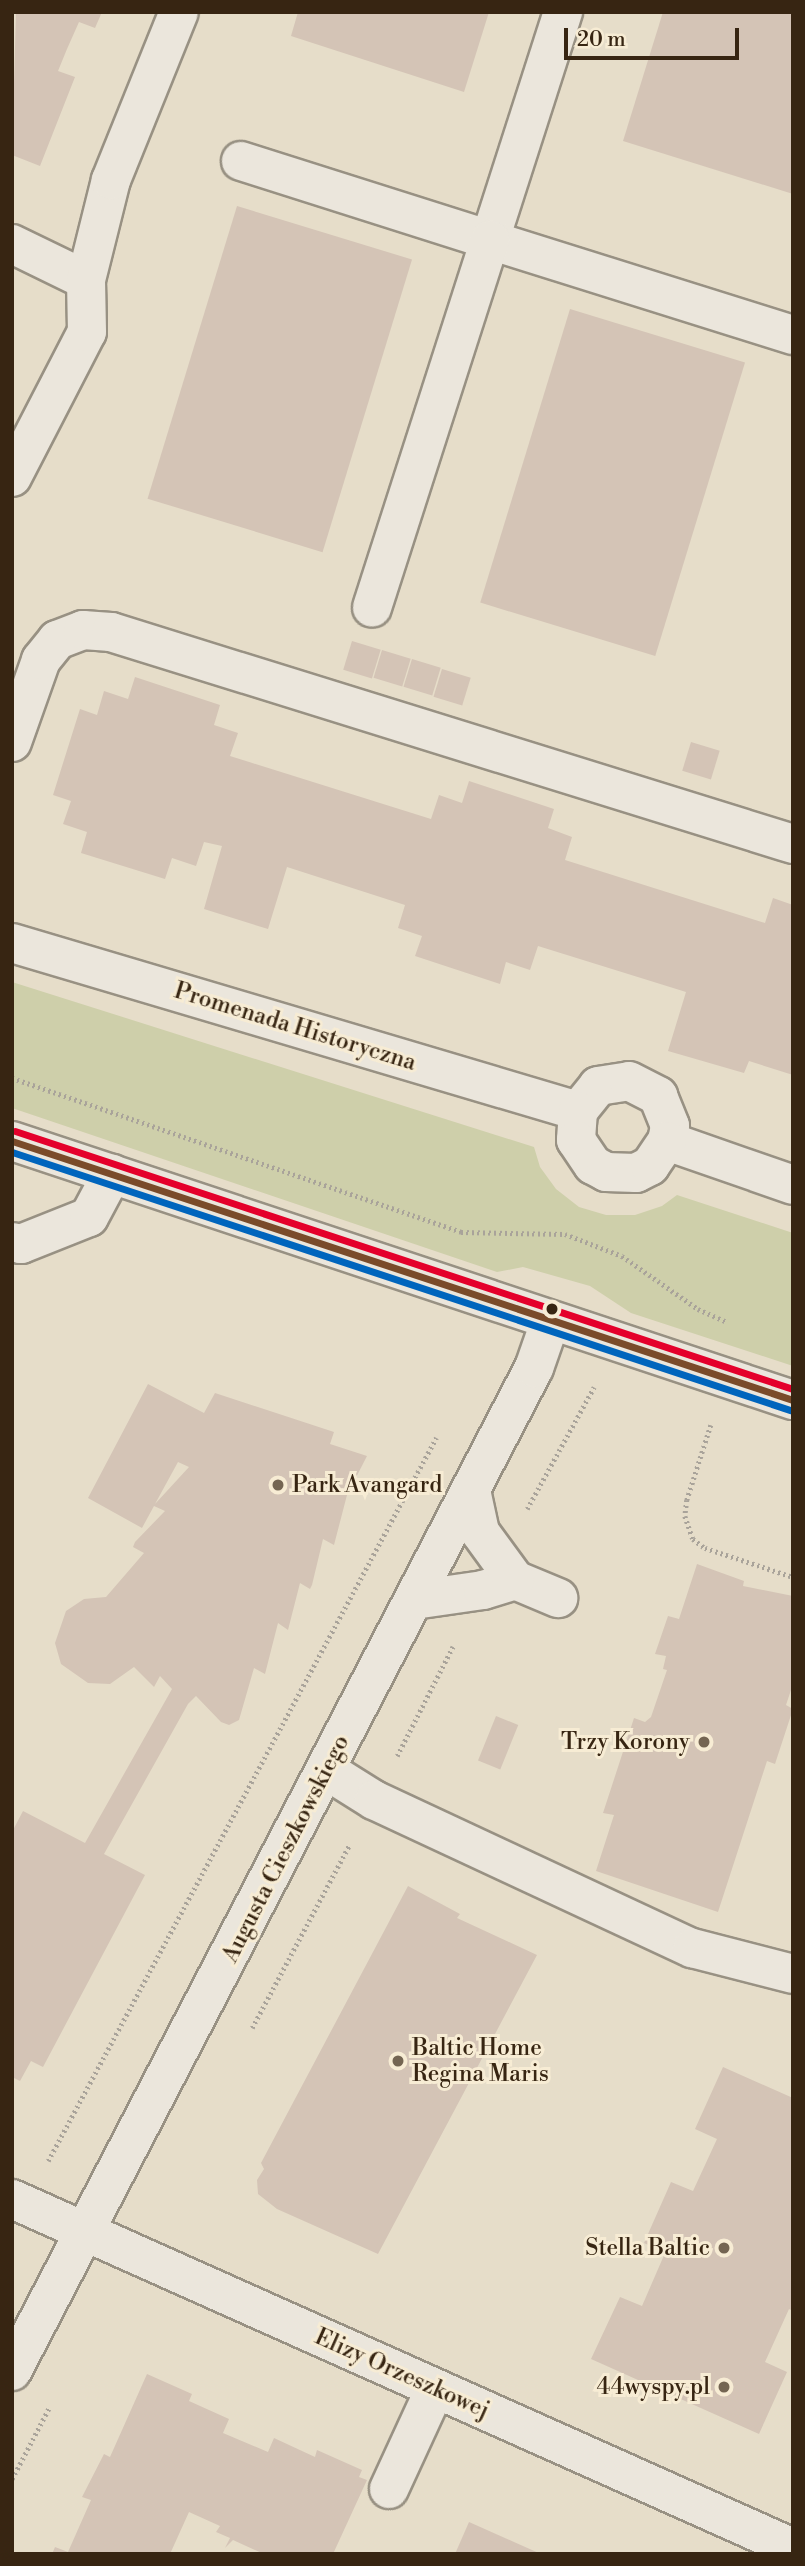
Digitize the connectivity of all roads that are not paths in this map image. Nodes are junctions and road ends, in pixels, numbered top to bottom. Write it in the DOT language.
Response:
graph roads {
  1 [pos="179,12"];
  2 [pos="563,12"];
  3 [pos="242,161"];
  4 [pos="490,240"];
  5 [pos="12,244"];
  6 [pos="86,280"];
  7 [pos="793,335"];
  8 [pos="12,477"];
  9 [pos="372,608"];
  10 [pos="12,742"];
  11 [pos="793,844"];
  12 [pos="12,943"];
  13 [pos="578,1111"];
  14 [pos="667,1141"];
  15 [pos="12,1142"];
  16 [pos="112,1174"];
  17 [pos="793,1185"];
  18 [pos="12,1242"];
  19 [pos="550,1322"];
  20 [pos="793,1400"];
  21 [pos="471,1490"];
  22 [pos="515,1580"];
  23 [pos="558,1598"];
  24 [pos="414,1600"];
  25 [pos="326,1770"];
  26 [pos="793,1973"];
  27 [pos="18,2202"];
  28 [pos="87,2232"];
  29 [pos="12,2371"];
  30 [pos="435,2389"];
  31 [pos="389,2489"];
  32 [pos="749,2542"];
  33 [pos="793,2548"];
  1 -- 6 [label="street"];
  2 -- 4 [label="street"];
  3 -- 4 [label="street"];
  4 -- 7 [label="street"];
  4 -- 9 [label="street"];
  5 -- 6 [label="street"];
  6 -- 8 [label="street"];
  10 -- 11 [label="street"];
  12 -- 13 [label="street, Promenada Historyczna"];
  13 -- 14 [label="street"];
  13 -- 14 [label="street"];
  14 -- 17 [label="street"];
  15 -- 16 [label="street"];
  16 -- 18 [label="street"];
  16 -- 19 [label="street"];
  19 -- 20 [label="street"];
  19 -- 21 [label="street, Augusta Cieszkowskiego"];
  21 -- 22 [label="street"];
  21 -- 24 [label="street, Augusta Cieszkowskiego"];
  22 -- 23 [label="street"];
  22 -- 24 [label="street"];
  24 -- 25 [label="street, Augusta Cieszkowskiego"];
  25 -- 26 [label="street"];
  25 -- 28 [label="street, Augusta Cieszkowskiego"];
  27 -- 28 [label="street, Elizy Orzeszkowej"];
  28 -- 29 [label="street, Augusta Cieszkowskiego"];
  28 -- 30 [label="street, Elizy Orzeszkowej"];
  30 -- 31 [label="street"];
  30 -- 32 [label="street, Elizy Orzeszkowej"];
  32 -- 33 [label="street, Elizy Orzeszkowej"];
}
